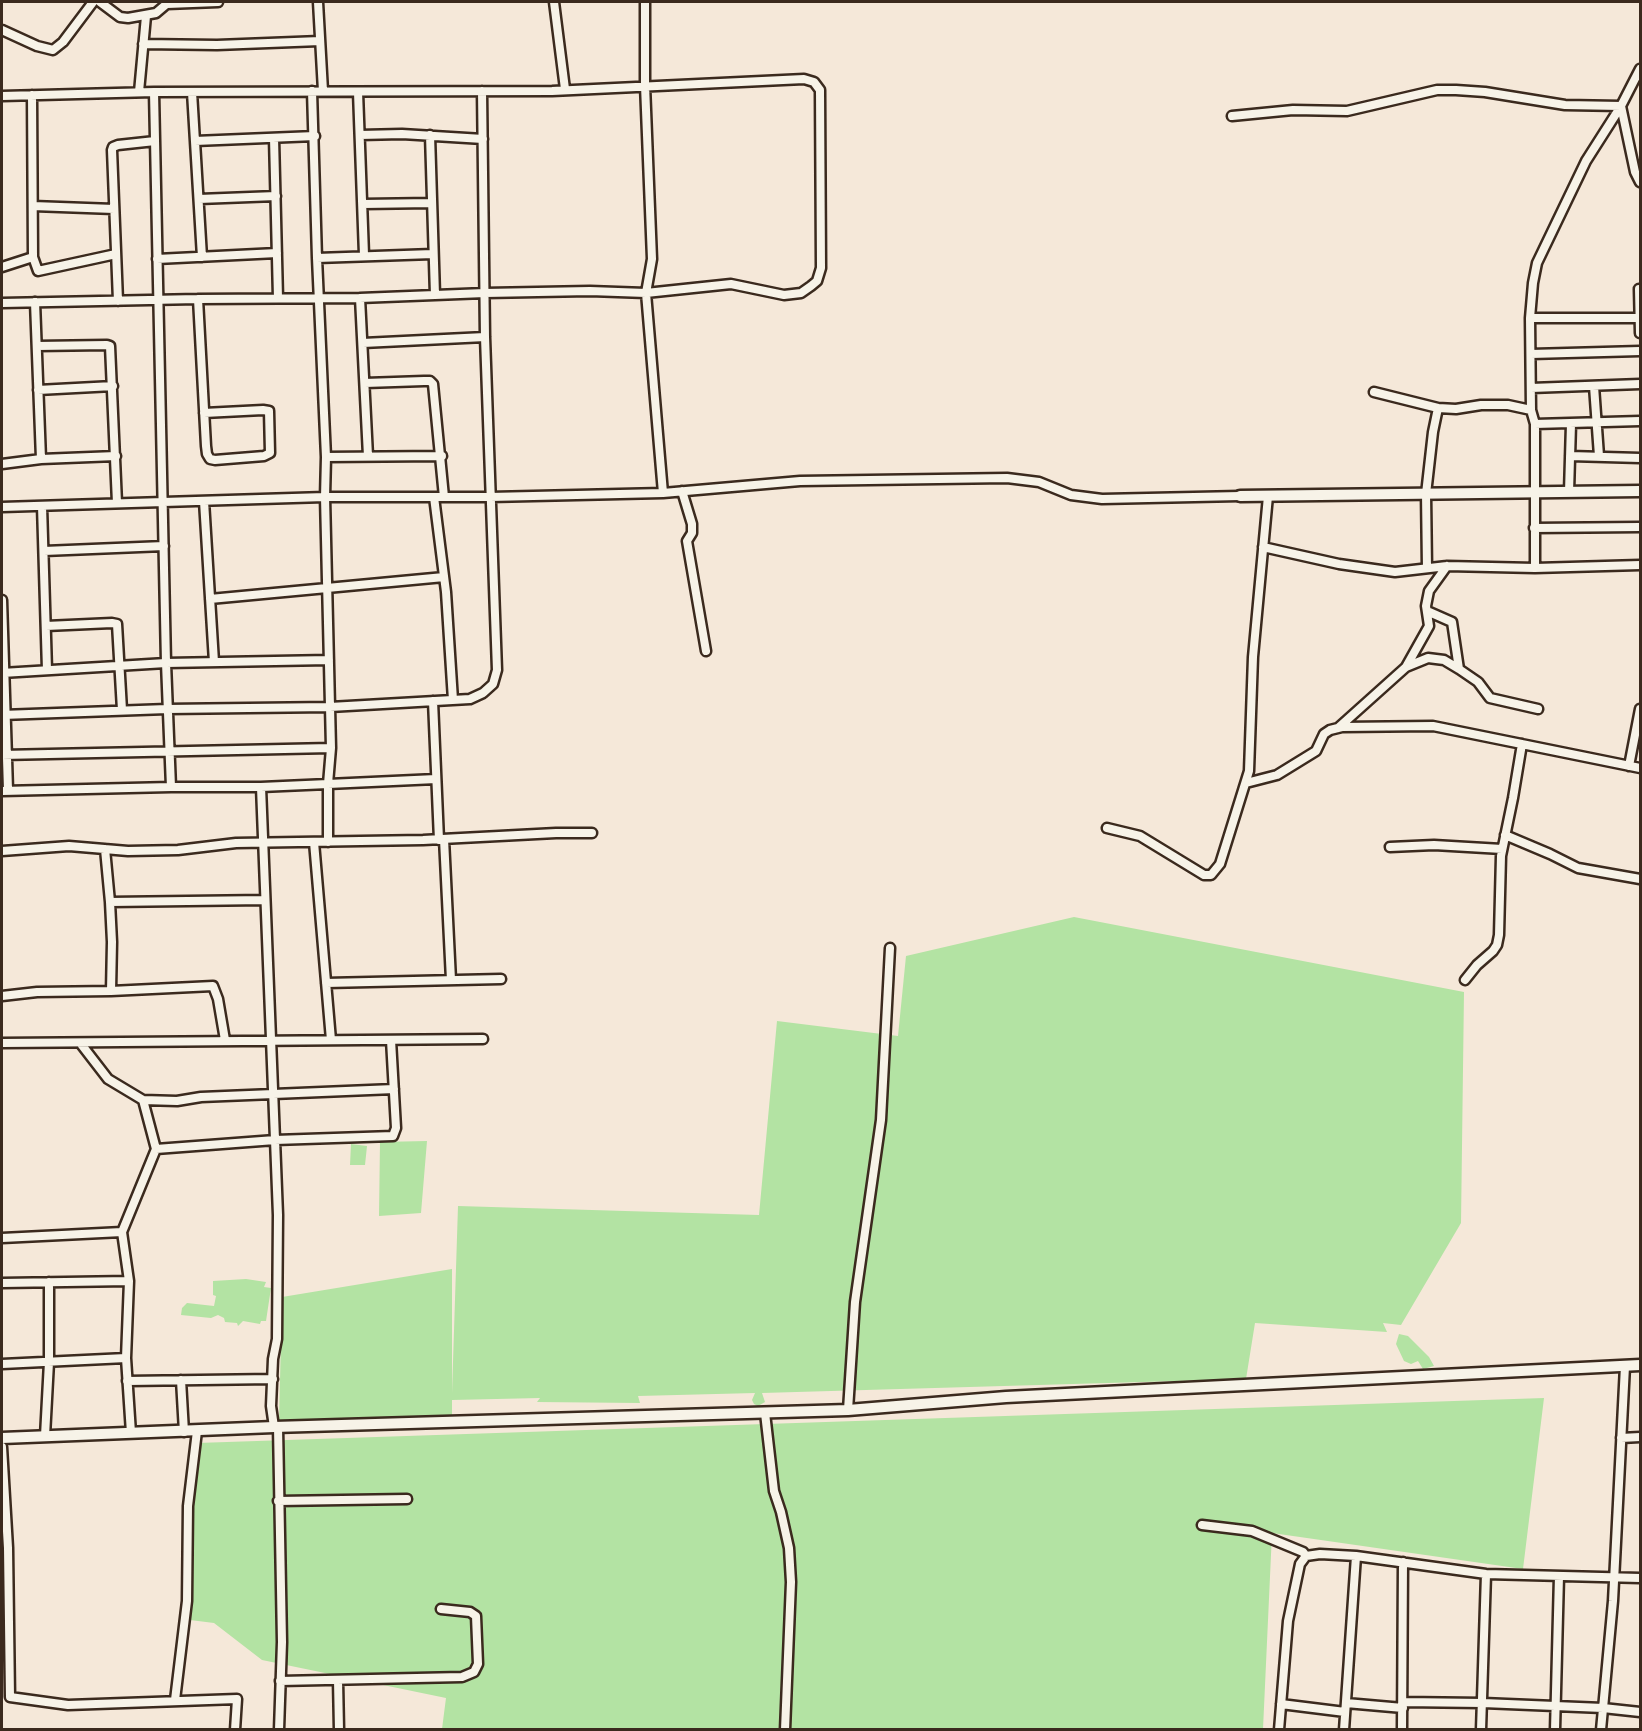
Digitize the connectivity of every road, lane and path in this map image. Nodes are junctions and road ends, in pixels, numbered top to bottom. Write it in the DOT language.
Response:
graph roads {
  1 [pos="93,2"];
  2 [pos="100,2"];
  3 [pos="218,2"];
  4 [pos="318,2"];
  5 [pos="554,2"];
  6 [pos="645,2"];
  7 [pos="168,3"];
  8 [pos="146,16"];
  9 [pos="2,30"];
  10 [pos="320,41"];
  11 [pos="143,44"];
  12 [pos="1641,69"];
  13 [pos="645,85"];
  14 [pos="565,89"];
  15 [pos="312,91"];
  16 [pos="323,91"];
  17 [pos="482,91"];
  18 [pos="139,92"];
  19 [pos="154,92"];
  20 [pos="358,92"];
  21 [pos="192,93"];
  22 [pos="32,94"];
  23 [pos="2,96"];
  24 [pos="1621,106"];
  25 [pos="1232,116"];
  26 [pos="360,135"];
  27 [pos="430,135"];
  28 [pos="315,136"];
  29 [pos="274,138"];
  30 [pos="483,139"];
  31 [pos="155,141"];
  32 [pos="195,141"];
  33 [pos="1641,182"];
  34 [pos="276,196"];
  35 [pos="199,199"];
  36 [pos="431,203"];
  37 [pos="363,204"];
  38 [pos="33,206"];
  39 [pos="114,209"];
  40 [pos="116,254"];
  41 [pos="277,254"];
  42 [pos="433,254"];
  43 [pos="364,255"];
  44 [pos="33,257"];
  45 [pos="202,257"];
  46 [pos="317,258"];
  47 [pos="157,259"];
  48 [pos="2,267"];
  49 [pos="1639,289"];
  50 [pos="485,293"];
  51 [pos="646,293"];
  52 [pos="435,295"];
  53 [pos="320,297"];
  54 [pos="278,298"];
  55 [pos="360,298"];
  56 [pos="158,299"];
  57 [pos="198,299"];
  58 [pos="118,301"];
  59 [pos="35,302"];
  60 [pos="2,303"];
  61 [pos="1530,318"];
  62 [pos="1640,318"];
  63 [pos="1641,333"];
  64 [pos="485,337"];
  65 [pos="363,343"];
  66 [pos="37,346"];
  67 [pos="1641,351"];
  68 [pos="1531,354"];
  69 [pos="365,383"];
  70 [pos="1641,384"];
  71 [pos="112,386"];
  72 [pos="1594,386"];
  73 [pos="1531,388"];
  74 [pos="38,390"];
  75 [pos="1374,392"];
  76 [pos="1438,408"];
  77 [pos="1531,410"];
  78 [pos="204,412"];
  79 [pos="1641,421"];
  80 [pos="1598,423"];
  81 [pos="1535,424"];
  82 [pos="1571,424"];
  83 [pos="116,456"];
  84 [pos="368,456"];
  85 [pos="442,456"];
  86 [pos="1570,456"];
  87 [pos="1599,456"];
  88 [pos="326,457"];
  89 [pos="1641,458"];
  90 [pos="41,459"];
  91 [pos="2,464"];
  92 [pos="1641,491"];
  93 [pos="682,492"];
  94 [pos="1534,492"];
  95 [pos="1569,492"];
  96 [pos="663,493"];
  97 [pos="1426,494"];
  98 [pos="1240,496"];
  99 [pos="1268,496"];
  100 [pos="325,497"];
  101 [pos="434,497"];
  102 [pos="444,497"];
  103 [pos="490,497"];
  104 [pos="204,501"];
  105 [pos="163,502"];
  106 [pos="117,503"];
  107 [pos="42,506"];
  108 [pos="2,507"];
  109 [pos="1641,527"];
  110 [pos="1534,528"];
  111 [pos="164,546"];
  112 [pos="1263,547"];
  113 [pos="44,551"];
  114 [pos="1641,565"];
  115 [pos="1447,566"];
  116 [pos="1427,568"];
  117 [pos="1534,568"];
  118 [pos="444,577"];
  119 [pos="327,588"];
  120 [pos="210,599"];
  121 [pos="2,600"];
  122 [pos="1427,611"];
  123 [pos="46,626"];
  124 [pos="706,651"];
  125 [pos="329,660"];
  126 [pos="214,662"];
  127 [pos="166,663"];
  128 [pos="120,665"];
  129 [pos="1406,667"];
  130 [pos="1459,669"];
  131 [pos="47,670"];
  132 [pos="3,673"];
  133 [pos="453,700"];
  134 [pos="433,701"];
  135 [pos="330,707"];
  136 [pos="168,709"];
  137 [pos="1538,709"];
  138 [pos="1641,709"];
  139 [pos="122,710"];
  140 [pos="4,715"];
  141 [pos="1338,728"];
  142 [pos="1522,744"];
  143 [pos="331,748"];
  144 [pos="169,751"];
  145 [pos="4,755"];
  146 [pos="1629,766"];
  147 [pos="1641,768"];
  148 [pos="436,779"];
  149 [pos="1246,783"];
  150 [pos="328,784"];
  151 [pos="171,787"];
  152 [pos="261,787"];
  153 [pos="5,791"];
  154 [pos="1107,828"];
  155 [pos="592,833"];
  156 [pos="1504,836"];
  157 [pos="441,840"];
  158 [pos="314,842"];
  159 [pos="328,842"];
  160 [pos="263,843"];
  161 [pos="1390,847"];
  162 [pos="105,849"];
  163 [pos="1502,849"];
  164 [pos="2,851"];
  165 [pos="1641,879"];
  166 [pos="265,900"];
  167 [pos="110,902"];
  168 [pos="890,948"];
  169 [pos="501,979"];
  170 [pos="451,980"];
  171 [pos="1464,980"];
  172 [pos="326,983"];
  173 [pos="111,991"];
  174 [pos="2,996"];
  175 [pos="483,1039"];
  176 [pos="225,1040"];
  177 [pos="331,1040"];
  178 [pos="391,1040"];
  179 [pos="270,1041"];
  180 [pos="2,1043"];
  181 [pos="81,1044"];
  182 [pos="394,1089"];
  183 [pos="272,1094"];
  184 [pos="143,1100"];
  185 [pos="275,1140"];
  186 [pos="156,1149"];
  187 [pos="122,1232"];
  188 [pos="2,1238"];
  189 [pos="129,1281"];
  190 [pos="49,1282"];
  191 [pos="2,1283"];
  192 [pos="126,1358"];
  193 [pos="49,1362"];
  194 [pos="2,1364"];
  195 [pos="1641,1365"];
  196 [pos="1625,1366"];
  197 [pos="273,1379"];
  198 [pos="181,1380"];
  199 [pos="128,1381"];
  200 [pos="848,1410"];
  201 [pos="765,1413"];
  202 [pos="276,1427"];
  203 [pos="197,1431"];
  204 [pos="184,1432"];
  205 [pos="131,1433"];
  206 [pos="45,1436"];
  207 [pos="1641,1437"];
  208 [pos="2,1438"];
  209 [pos="1621,1438"];
  210 [pos="2,1447"];
  211 [pos="407,1499"];
  212 [pos="278,1501"];
  213 [pos="1202,1525"];
  214 [pos="5,1548"];
  215 [pos="1306,1556"];
  216 [pos="1356,1556"];
  217 [pos="1403,1562"];
  218 [pos="1486,1574"];
  219 [pos="1559,1576"];
  220 [pos="1614,1576"];
  221 [pos="1641,1578"];
  222 [pos="441,1609"];
  223 [pos="338,1680"];
  224 [pos="280,1681"];
  225 [pos="175,1700"];
  226 [pos="1483,1703"];
  227 [pos="1281,1704"];
  228 [pos="1403,1705"];
  229 [pos="1556,1706"];
  230 [pos="1345,1707"];
  231 [pos="1603,1708"];
  232 [pos="1641,1712"];
  233 [pos="235,1730"];
  234 [pos="279,1730"];
  235 [pos="339,1730"];
  236 [pos="785,1730"];
  237 [pos="1279,1730"];
  238 [pos="1344,1730"];
  239 [pos="1402,1730"];
  240 [pos="1481,1730"];
  241 [pos="1555,1730"];
  242 [pos="1601,1730"];
  1 -- 9 [label="street"];
  2 -- 8 [label="street"];
  3 -- 7 [label="street"];
  4 -- 10 [label="street"];
  5 -- 14 [label="street"];
  6 -- 13 [label="street"];
  7 -- 8 [label="street"];
  8 -- 11 [label="street"];
  10 -- 11 [label="street"];
  10 -- 16 [label="street"];
  11 -- 18 [label="street"];
  12 -- 24 [label="street"];
  13 -- 14 [label="street"];
  13 -- 51 [label="street"];
  13 -- 51 [label="street"];
  14 -- 17 [label="street"];
  15 -- 16 [label="street"];
  15 -- 21 [label="street"];
  15 -- 28 [label="street"];
  16 -- 20 [label="street"];
  17 -- 20 [label="street"];
  17 -- 30 [label="street"];
  18 -- 19 [label="street"];
  18 -- 22 [label="street"];
  19 -- 21 [label="street"];
  19 -- 31 [label="street"];
  20 -- 26 [label="street"];
  21 -- 32 [label="street"];
  22 -- 23 [label="street"];
  22 -- 38 [label="street"];
  24 -- 25 [label="street"];
  24 -- 33 [label="street"];
  24 -- 61 [label="street"];
  26 -- 27 [label="street"];
  26 -- 37 [label="street"];
  27 -- 30 [label="street"];
  27 -- 36 [label="street"];
  28 -- 29 [label="street"];
  28 -- 46 [label="street"];
  29 -- 32 [label="street"];
  29 -- 34 [label="street"];
  30 -- 50 [label="street"];
  31 -- 39 [label="street"];
  31 -- 47 [label="street"];
  32 -- 35 [label="street"];
  34 -- 35 [label="street"];
  34 -- 41 [label="street"];
  35 -- 45 [label="street"];
  36 -- 37 [label="street"];
  36 -- 42 [label="street"];
  37 -- 43 [label="street"];
  38 -- 39 [label="street"];
  38 -- 44 [label="street"];
  39 -- 40 [label="street"];
  40 -- 44 [label="street"];
  40 -- 58 [label="street"];
  41 -- 45 [label="street"];
  41 -- 54 [label="street"];
  42 -- 43 [label="street"];
  42 -- 52 [label="street"];
  43 -- 46 [label="street"];
  44 -- 48 [label="street"];
  45 -- 47 [label="street"];
  46 -- 53 [label="street"];
  47 -- 56 [label="street"];
  49 -- 62 [label="street"];
  50 -- 51 [label="street"];
  50 -- 52 [label="street"];
  50 -- 64 [label="street"];
  51 -- 96 [label="street"];
  52 -- 55 [label="street"];
  53 -- 54 [label="street"];
  53 -- 55 [label="street"];
  53 -- 88 [label="street"];
  54 -- 57 [label="street"];
  55 -- 65 [label="street"];
  56 -- 57 [label="street"];
  56 -- 58 [label="street"];
  56 -- 105 [label="street"];
  57 -- 78 [label="street"];
  58 -- 59 [label="street"];
  59 -- 60 [label="street"];
  59 -- 66 [label="street"];
  61 -- 62 [label="street"];
  61 -- 68 [label="street"];
  62 -- 63 [label="street"];
  64 -- 65 [label="street"];
  64 -- 103 [label="street"];
  65 -- 69 [label="street"];
  66 -- 71 [label="street"];
  66 -- 74 [label="street"];
  67 -- 68 [label="street"];
  68 -- 73 [label="street"];
  69 -- 84 [label="street"];
  69 -- 85 [label="street"];
  70 -- 72 [label="street"];
  71 -- 74 [label="street"];
  71 -- 83 [label="street"];
  72 -- 73 [label="street"];
  72 -- 80 [label="street"];
  73 -- 77 [label="street"];
  74 -- 90 [label="street"];
  75 -- 76 [label="street"];
  76 -- 77 [label="street"];
  76 -- 97 [label="street"];
  77 -- 81 [label="street"];
  78 -- 78 [label="street"];
  79 -- 80 [label="street"];
  80 -- 82 [label="street"];
  80 -- 87 [label="street"];
  81 -- 82 [label="street"];
  81 -- 94 [label="street"];
  82 -- 86 [label="street"];
  83 -- 90 [label="street"];
  83 -- 106 [label="street"];
  84 -- 85 [label="street"];
  84 -- 88 [label="street"];
  85 -- 102 [label="street"];
  86 -- 87 [label="street"];
  86 -- 95 [label="street"];
  87 -- 89 [label="street"];
  88 -- 100 [label="street"];
  90 -- 91 [label="street"];
  92 -- 95 [label="street"];
  93 -- 96 [label="street"];
  93 -- 98 [label="street"];
  93 -- 124 [label="street"];
  94 -- 95 [label="street"];
  94 -- 97 [label="street"];
  94 -- 110 [label="street"];
  96 -- 103 [label="street"];
  97 -- 99 [label="street"];
  97 -- 116 [label="street"];
  98 -- 99 [label="street"];
  99 -- 112 [label="street"];
  100 -- 101 [label="street"];
  100 -- 104 [label="street"];
  100 -- 119 [label="street"];
  101 -- 102 [label="street"];
  101 -- 118 [label="street"];
  102 -- 103 [label="street"];
  103 -- 133 [label="street"];
  104 -- 105 [label="street"];
  104 -- 120 [label="street"];
  105 -- 106 [label="street"];
  105 -- 111 [label="street"];
  106 -- 107 [label="street"];
  107 -- 108 [label="street"];
  107 -- 113 [label="street"];
  109 -- 110 [label="street"];
  110 -- 117 [label="street"];
  111 -- 113 [label="street"];
  111 -- 127 [label="street"];
  112 -- 116 [label="street"];
  112 -- 149 [label="street"];
  113 -- 123 [label="street"];
  114 -- 117 [label="street"];
  115 -- 116 [label="street"];
  115 -- 117 [label="street"];
  115 -- 122 [label="street"];
  118 -- 119 [label="street"];
  118 -- 133 [label="street"];
  119 -- 120 [label="street"];
  119 -- 125 [label="street"];
  120 -- 126 [label="street"];
  121 -- 132 [label="street"];
  122 -- 129 [label="street"];
  122 -- 130 [label="street"];
  123 -- 128 [label="street"];
  123 -- 131 [label="street"];
  125 -- 126 [label="street"];
  125 -- 135 [label="street"];
  126 -- 127 [label="street"];
  127 -- 128 [label="street"];
  127 -- 136 [label="street"];
  128 -- 131 [label="street"];
  128 -- 139 [label="street"];
  129 -- 130 [label="street"];
  129 -- 141 [label="street"];
  130 -- 137 [label="street"];
  131 -- 132 [label="street"];
  132 -- 140 [label="street"];
  133 -- 134 [label="street"];
  134 -- 135 [label="street"];
  134 -- 148 [label="street"];
  135 -- 136 [label="street"];
  135 -- 143 [label="street"];
  136 -- 139 [label="street"];
  136 -- 144 [label="street"];
  138 -- 146 [label="street"];
  139 -- 140 [label="street"];
  140 -- 145 [label="street"];
  141 -- 142 [label="street"];
  141 -- 149 [label="street"];
  142 -- 146 [label="street"];
  142 -- 156 [label="street"];
  143 -- 144 [label="street"];
  143 -- 150 [label="street"];
  144 -- 145 [label="street"];
  144 -- 151 [label="street"];
  145 -- 153 [label="street"];
  146 -- 147 [label="street"];
  148 -- 150 [label="street"];
  148 -- 157 [label="street"];
  149 -- 154 [label="street"];
  150 -- 152 [label="street"];
  150 -- 159 [label="street"];
  151 -- 152 [label="street"];
  151 -- 153 [label="street"];
  152 -- 160 [label="street"];
  155 -- 157 [label="street"];
  156 -- 163 [label="street"];
  156 -- 165 [label="street"];
  157 -- 159 [label="street"];
  157 -- 170 [label="street"];
  158 -- 159 [label="street"];
  158 -- 160 [label="street"];
  158 -- 172 [label="street"];
  160 -- 162 [label="street"];
  160 -- 166 [label="street"];
  161 -- 163 [label="street"];
  162 -- 164 [label="street"];
  162 -- 167 [label="street"];
  163 -- 171 [label="street"];
  166 -- 167 [label="street"];
  166 -- 179 [label="street"];
  167 -- 173 [label="street"];
  168 -- 200 [label="street"];
  169 -- 170 [label="street"];
  170 -- 172 [label="street"];
  172 -- 177 [label="street"];
  173 -- 174 [label="street"];
  173 -- 176 [label="street"];
  175 -- 178 [label="street"];
  176 -- 179 [label="street"];
  176 -- 181 [label="street"];
  177 -- 178 [label="street"];
  177 -- 179 [label="street"];
  178 -- 182 [label="street"];
  179 -- 183 [label="street"];
  180 -- 181 [label="street"];
  181 -- 184 [label="street"];
  182 -- 183 [label="street"];
  182 -- 185 [label="street"];
  183 -- 184 [label="street"];
  183 -- 185 [label="street"];
  184 -- 186 [label="street"];
  185 -- 186 [label="street"];
  185 -- 197 [label="street"];
  186 -- 187 [label="street"];
  187 -- 188 [label="street"];
  187 -- 189 [label="street"];
  189 -- 190 [label="street"];
  189 -- 192 [label="street"];
  190 -- 191 [label="street"];
  190 -- 193 [label="street"];
  192 -- 193 [label="street"];
  192 -- 199 [label="street"];
  193 -- 194 [label="street"];
  193 -- 206 [label="street"];
  195 -- 196 [label="street"];
  196 -- 200 [label="street"];
  196 -- 209 [label="street"];
  197 -- 198 [label="street"];
  197 -- 202 [label="street"];
  198 -- 199 [label="street"];
  198 -- 204 [label="street"];
  199 -- 205 [label="street"];
  200 -- 201 [label="street"];
  201 -- 202 [label="street"];
  201 -- 236 [label="street"];
  202 -- 203 [label="street"];
  202 -- 212 [label="street"];
  203 -- 204 [label="street"];
  203 -- 225 [label="street"];
  204 -- 205 [label="street"];
  205 -- 206 [label="street"];
  206 -- 208 [label="street"];
  207 -- 209 [label="street"];
  209 -- 220 [label="street"];
  210 -- 214 [label="street"];
  211 -- 212 [label="street"];
  212 -- 224 [label="street"];
  213 -- 215 [label="street"];
  214 -- 225 [label="street"];
  215 -- 216 [label="street"];
  215 -- 227 [label="street"];
  216 -- 217 [label="street"];
  216 -- 230 [label="street"];
  217 -- 218 [label="street"];
  217 -- 228 [label="street"];
  218 -- 219 [label="street"];
  218 -- 226 [label="street"];
  219 -- 220 [label="street"];
  219 -- 229 [label="street"];
  220 -- 221 [label="street"];
  220 -- 231 [label="street"];
  222 -- 223 [label="street"];
  223 -- 224 [label="street"];
  223 -- 235 [label="street"];
  224 -- 234 [label="street"];
  225 -- 233 [label="street"];
  226 -- 228 [label="street"];
  226 -- 229 [label="street"];
  226 -- 240 [label="street"];
  227 -- 230 [label="street"];
  227 -- 237 [label="street"];
  228 -- 230 [label="street"];
  228 -- 239 [label="street"];
  229 -- 231 [label="street"];
  229 -- 241 [label="street"];
  230 -- 238 [label="street"];
  231 -- 232 [label="street"];
  231 -- 242 [label="street"];
}
